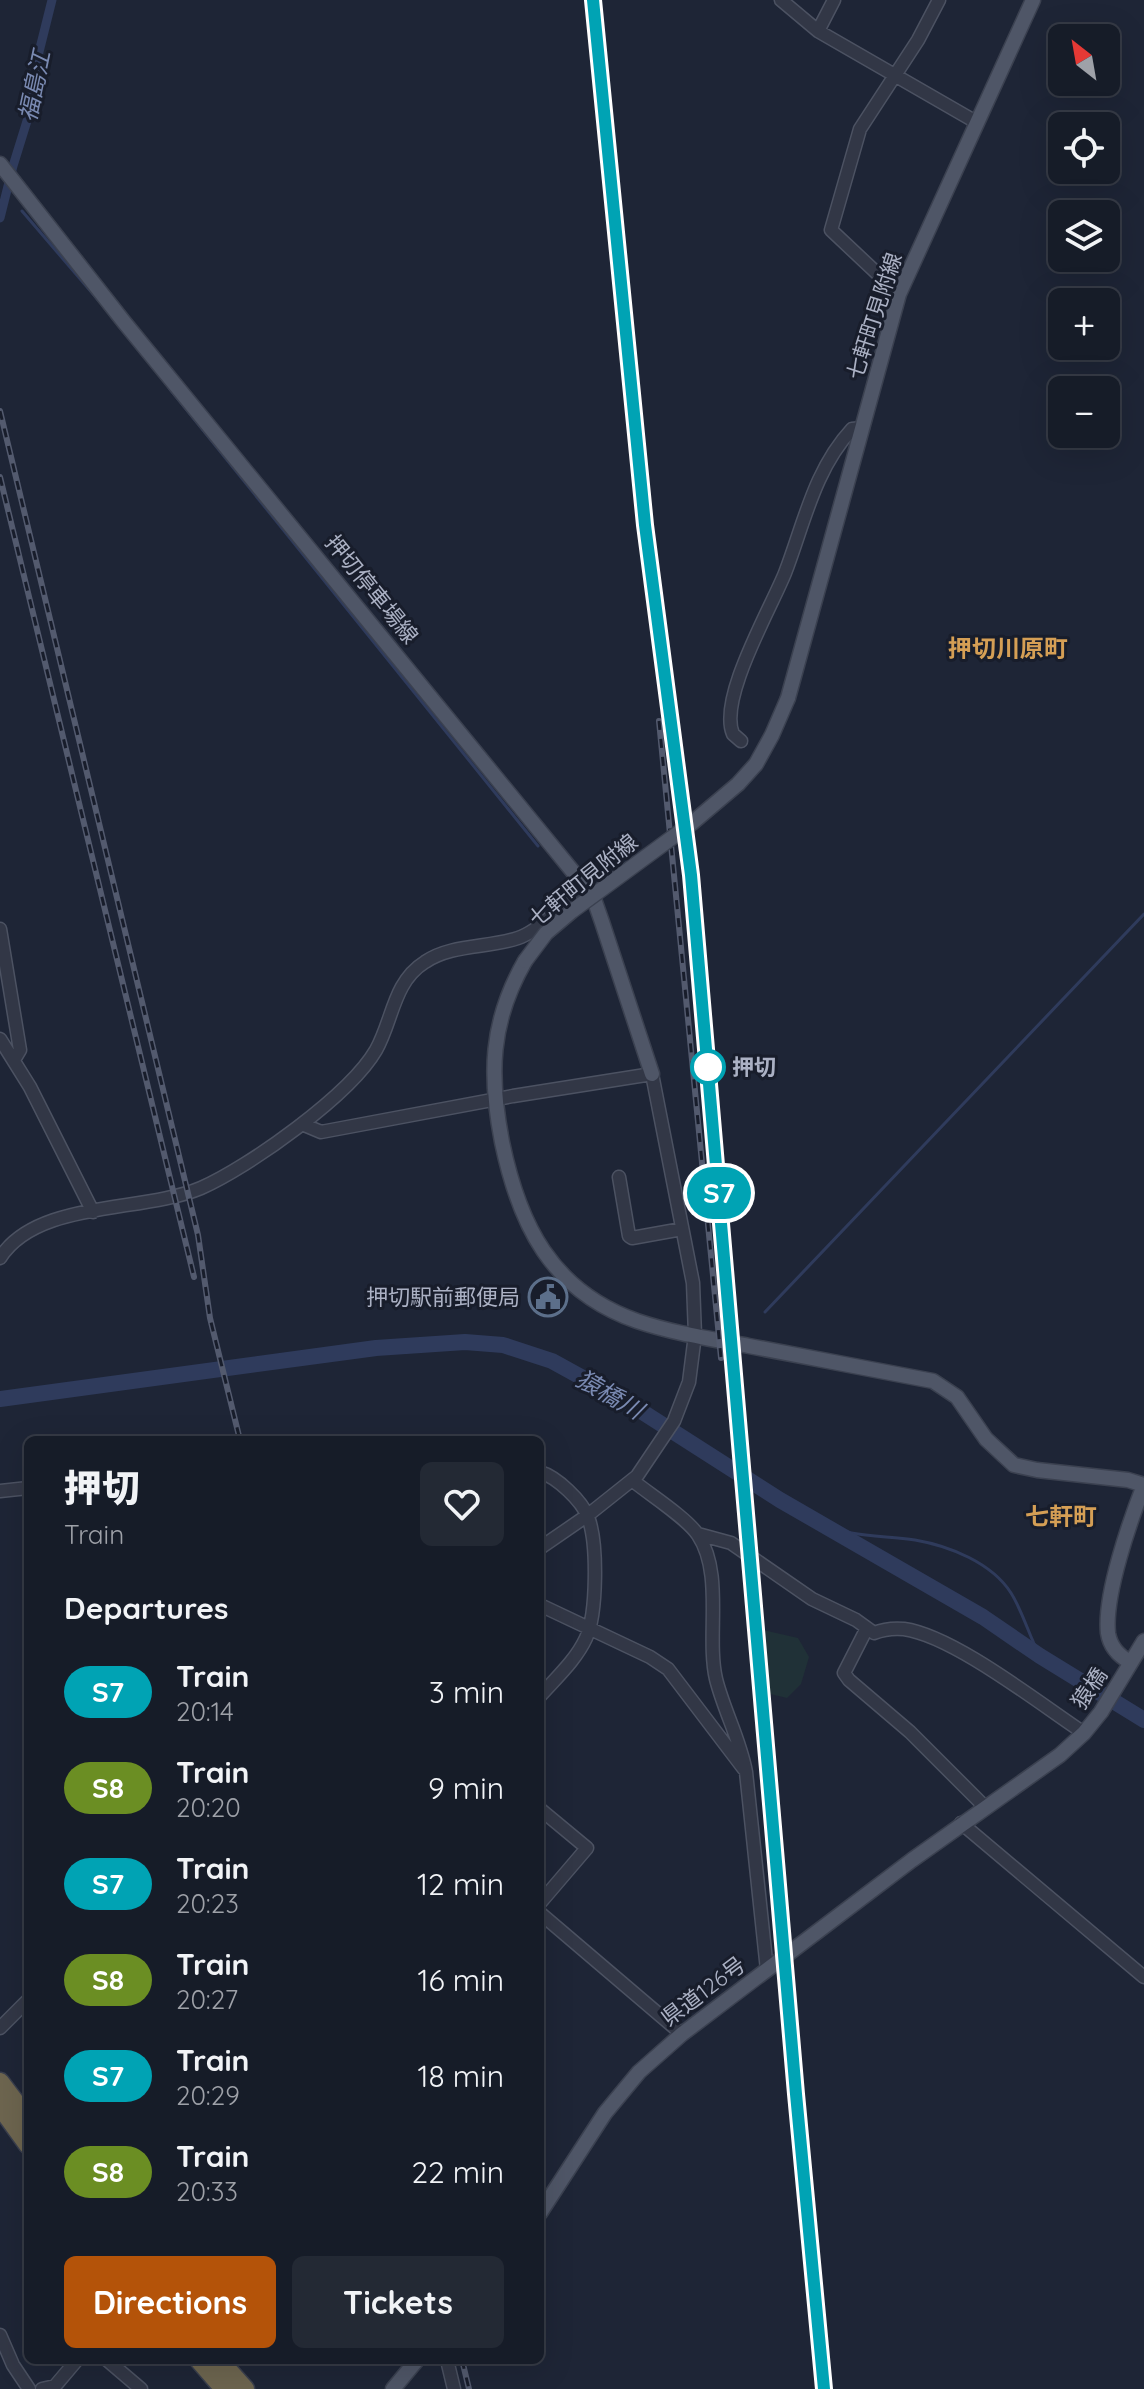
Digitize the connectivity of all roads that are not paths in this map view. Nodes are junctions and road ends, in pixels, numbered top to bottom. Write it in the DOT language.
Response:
graph roads {
  1 [pos="781,0"];
  2 [pos="834,0"];
  3 [pos="939,0"];
  4 [pos="1033,0"];
  5 [pos="818,31"];
  6 [pos="896,76"];
  7 [pos="976,122"];
  8 [pos="5,170"];
  9 [pos="899,294"];
  10 [pos="863,428"];
  11 [pos="741,741"];
  12 [pos="583,884"];
  13 [pos="0,929"];
  14 [pos="0,1039"];
  15 [pos="14,1060"];
  16 [pos="652,1074"];
  17 [pos="494,1100"];
  18 [pos="277,1123"];
  19 [pos="302,1124"];
  20 [pos="286,1136"];
  21 [pos="619,1177"];
  22 [pos="93,1212"];
  23 [pos="682,1229"];
  24 [pos="0,1258"];
  25 [pos="695,1335"];
  26 [pos="544,1474"];
  27 [pos="632,1480"];
  28 [pos="1144,1485"];
  29 [pos="24,1488"];
  30 [pos="0,1491"];
  31 [pos="588,1515"];
  32 [pos="698,1534"];
  33 [pos="544,1545"];
  34 [pos="544,1607"];
  35 [pos="867,1628"];
  36 [pos="590,1629"];
  37 [pos="1144,1641"];
  38 [pos="1128,1667"];
  39 [pos="544,1691"];
  40 [pos="1086,1731"];
  41 [pos="746,1772"];
  42 [pos="985,1807"];
  43 [pos="544,1812"];
  44 [pos="961,1823"];
  45 [pos="544,1898"];
  46 [pos="544,1916"];
  47 [pos="767,1970"];
  48 [pos="1144,1977"];
  49 [pos="24,2004"];
  50 [pos="0,2028"];
  51 [pos="682,2034"];
  52 [pos="0,2082"];
  53 [pos="0,2106"];
  54 [pos="24,2114"];
  55 [pos="24,2139"];
  56 [pos="544,2207"];
  57 [pos="0,2335"];
  58 [pos="74,2364"];
  59 [pos="112,2364"];
  60 [pos="202,2364"];
  61 [pos="223,2364"];
  62 [pos="414,2364"];
  63 [pos="448,2364"];
  64 [pos="29,2389"];
  65 [pos="42,2389"];
  66 [pos="141,2389"];
  67 [pos="224,2389"];
  68 [pos="245,2389"];
  69 [pos="393,2389"];
  70 [pos="454,2389"];
  1 -- 5 [label="street"];
  2 -- 5 [label="street"];
  3 -- 6 [label="street"];
  4 -- 7 [label="main road, 七軒町見附線"];
  5 -- 6 [label="street"];
  6 -- 7 [label="street"];
  6 -- 9 [label="street"];
  7 -- 9 [label="main road, 七軒町見附線"];
  8 -- 12 [label="main road, 押切停車場線"];
  9 -- 10 [label="main road, 七軒町見附線"];
  10 -- 11 [label="street"];
  10 -- 17 [label="main road, 七軒町見附線, bridge"];
  12 -- 16 [label="main road, 押切停車場線"];
  12 -- 19 [label="street"];
  13 -- 15 [label="street"];
  14 -- 15 [label="street"];
  15 -- 22 [label="street"];
  16 -- 17 [label="street"];
  16 -- 23 [label="street"];
  17 -- 19 [label="street"];
  17 -- 25 [label="main road, 七軒町見附線"];
  18 -- 20 [label="street"];
  19 -- 20 [label="street"];
  20 -- 22 [label="street"];
  21 -- 23 [label="street"];
  22 -- 24 [label="street"];
  23 -- 25 [label="street"];
  25 -- 27 [label="street"];
  25 -- 28 [label="main road, 七軒町見附線"];
  26 -- 31 [label="street"];
  27 -- 31 [label="street"];
  27 -- 32 [label="street"];
  28 -- 38 [label="main road, 七軒町見附線"];
  29 -- 30 [label="street"];
  31 -- 33 [label="street"];
  31 -- 36 [label="street"];
  32 -- 35 [label="street"];
  32 -- 41 [label="street"];
  34 -- 36 [label="street"];
  35 -- 40 [label="street"];
  35 -- 42 [label="street"];
  36 -- 39 [label="street"];
  36 -- 41 [label="street"];
  37 -- 38 [label="main road, 猿橋"];
  38 -- 40 [label="main road, 猿橋"];
  40 -- 42 [label="main road, 県道126号"];
  41 -- 47 [label="street"];
  42 -- 44 [label="main road, 県道126号"];
  43 -- 45 [label="street"];
  44 -- 47 [label="main road, 県道126号"];
  44 -- 48 [label="street"];
  46 -- 51 [label="street"];
  47 -- 51 [label="main road, 県道126号"];
  49 -- 50 [label="street"];
  51 -- 56 [label="main road, 県道126号"];
  52 -- 54 [label="highway"];
  53 -- 55 [label="highway"];
  57 -- 64 [label="street"];
  58 -- 65 [label="street"];
  59 -- 66 [label="street"];
  60 -- 67 [label="highway"];
  61 -- 68 [label="highway"];
  62 -- 69 [label="main road"];
  63 -- 70 [label="street"];
}
